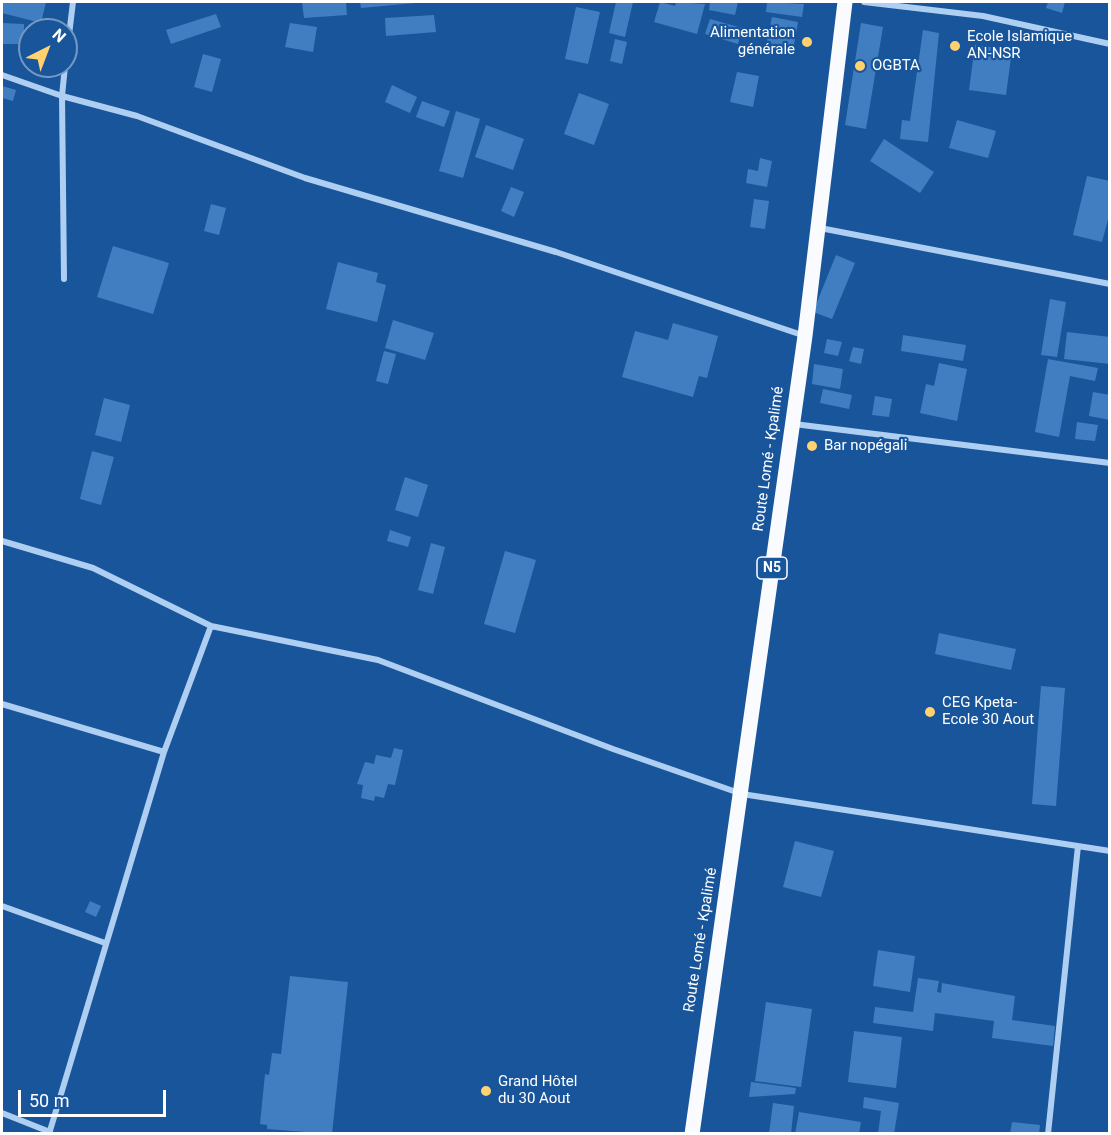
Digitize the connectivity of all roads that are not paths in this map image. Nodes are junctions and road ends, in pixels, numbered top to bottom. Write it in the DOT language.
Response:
graph roads {
  1 [pos="73,2"];
  2 [pos="845,2"];
  3 [pos="864,2"];
  4 [pos="71,18"];
  5 [pos="1110,44"];
  6 [pos="2,75"];
  7 [pos="64,78"];
  8 [pos="62,96"];
  9 [pos="820,228"];
  10 [pos="64,279"];
  11 [pos="1110,284"];
  12 [pos="805,336"];
  13 [pos="792,424"];
  14 [pos="1110,463"];
  15 [pos="2,541"];
  16 [pos="211,626"];
  17 [pos="2,704"];
  18 [pos="164,752"];
  19 [pos="741,794"];
  20 [pos="1078,846"];
  21 [pos="1110,850"];
  22 [pos="2,906"];
  23 [pos="105,943"];
  24 [pos="2,1113"];
  25 [pos="50,1133"];
  26 [pos="692,1134"];
  27 [pos="1048,1134"];
  1 -- 4 [label="street"];
  2 -- 9 [label="main road, Route Lomé - Kpalimé / N5"];
  3 -- 5 [label="street"];
  6 -- 8 [label="street"];
  7 -- 8 [label="street"];
  8 -- 10 [label="street"];
  8 -- 12 [label="street"];
  9 -- 11 [label="street"];
  9 -- 12 [label="main road, Route Lomé - Kpalimé / N5"];
  12 -- 13 [label="main road, Route Lomé - Kpalimé / N5"];
  13 -- 14 [label="street"];
  13 -- 19 [label="main road, Route Lomé - Kpalimé / N5"];
  15 -- 16 [label="street"];
  16 -- 18 [label="street"];
  16 -- 19 [label="street"];
  17 -- 18 [label="street"];
  18 -- 23 [label="street"];
  19 -- 20 [label="street"];
  19 -- 26 [label="main road, Route Lomé - Kpalimé / N5"];
  20 -- 21 [label="street"];
  20 -- 27 [label="street"];
  22 -- 23 [label="street"];
  23 -- 25 [label="street"];
  24 -- 25 [label="street"];
}
